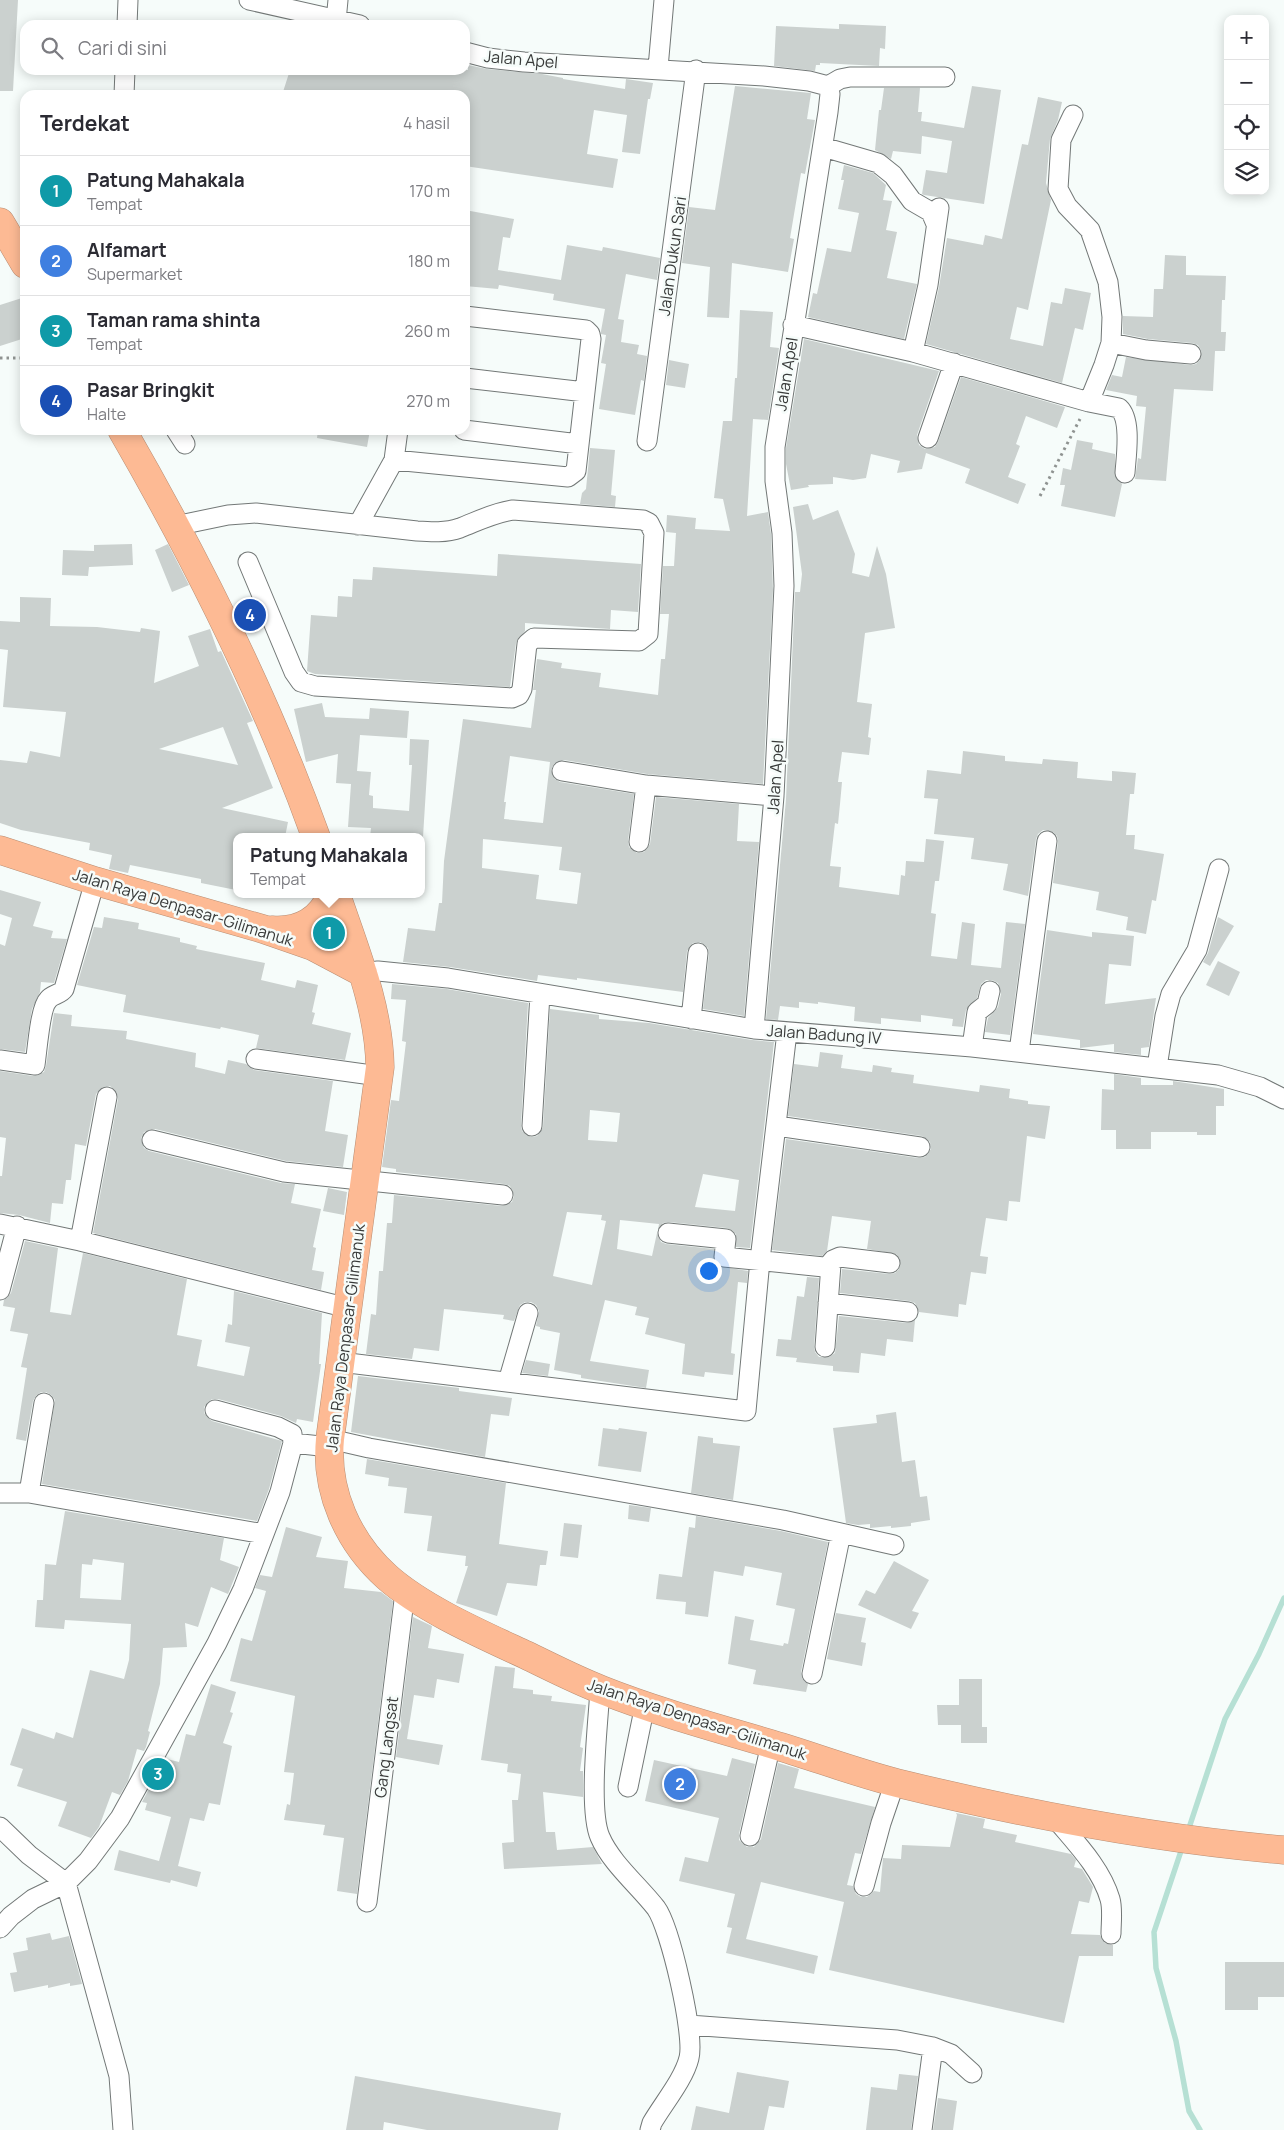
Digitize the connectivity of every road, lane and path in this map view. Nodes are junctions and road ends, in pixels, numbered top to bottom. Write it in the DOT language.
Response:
graph roads {
  1 [pos="128,0"];
  2 [pos="249,0"];
  3 [pos="338,0"];
  4 [pos="664,0"];
  5 [pos="127,20"];
  6 [pos="332,20"];
  7 [pos="336,20"];
  8 [pos="470,53"];
  9 [pos="658,68"];
  10 [pos="696,70"];
  11 [pos="125,75"];
  12 [pos="945,77"];
  13 [pos="828,86"];
  14 [pos="124,90"];
  15 [pos="1073,115"];
  16 [pos="823,147"];
  17 [pos="0,222"];
  18 [pos="20,256"];
  19 [pos="470,317"];
  20 [pos="794,325"];
  21 [pos="1111,343"];
  22 [pos="913,352"];
  23 [pos="1190,354"];
  24 [pos="0,358"];
  25 [pos="20,358"];
  26 [pos="954,363"];
  27 [pos="470,379"];
  28 [pos="585,392"];
  29 [pos="1080,399"];
  30 [pos="470,431"];
  31 [pos="125,435"];
  32 [pos="397,435"];
  33 [pos="928,438"];
  34 [pos="647,441"];
  35 [pos="579,444"];
  36 [pos="394,460"];
  37 [pos="1125,473"];
  38 [pos="1040,496"];
  39 [pos="358,525"];
  40 [pos="175,526"];
  41 [pos="248,562"];
  42 [pos="562,771"];
  43 [pos="646,785"];
  44 [pos="774,796"];
  45 [pos="315,833"];
  46 [pos="1047,841"];
  47 [pos="639,842"];
  48 [pos="0,850"];
  49 [pos="1219,869"];
  50 [pos="95,882"];
  51 [pos="330,898"];
  52 [pos="337,898"];
  53 [pos="263,929"];
  54 [pos="698,953"];
  55 [pos="363,973"];
  56 [pos="990,990"];
  57 [pos="540,994"];
  58 [pos="691,1018"];
  59 [pos="754,1028"];
  60 [pos="787,1032"];
  61 [pos="972,1046"];
  62 [pos="1019,1052"];
  63 [pos="256,1059"];
  64 [pos="0,1060"];
  65 [pos="1157,1068"];
  66 [pos="379,1076"];
  67 [pos="107,1097"];
  68 [pos="1284,1099"];
  69 [pos="532,1126"];
  70 [pos="777,1126"];
  71 [pos="152,1140"];
  72 [pos="920,1147"];
  73 [pos="365,1182"];
  74 [pos="503,1195"];
  75 [pos="8,1225"];
  76 [pos="668,1233"];
  77 [pos="80,1241"];
  78 [pos="760,1260"];
  79 [pos="890,1263"];
  80 [pos="831,1264"];
  81 [pos="0,1290"];
  82 [pos="828,1303"];
  83 [pos="348,1308"];
  84 [pos="908,1312"];
  85 [pos="528,1313"];
  86 [pos="825,1347"];
  87 [pos="340,1362"];
  88 [pos="508,1382"];
  89 [pos="44,1403"];
  90 [pos="215,1410"];
  91 [pos="293,1443"];
  92 [pos="329,1443"];
  93 [pos="0,1493"];
  94 [pos="29,1493"];
  95 [pos="842,1533"];
  96 [pos="264,1534"];
  97 [pos="894,1544"];
  98 [pos="405,1592"];
  99 [pos="812,1674"];
  100 [pos="600,1690"];
  101 [pos="644,1705"];
  102 [pos="771,1744"];
  103 [pos="895,1782"];
  104 [pos="628,1787"];
  105 [pos="1055,1818"];
  106 [pos="0,1826"];
  107 [pos="750,1836"];
  108 [pos="1284,1850"];
  109 [pos="66,1883"];
  110 [pos="864,1886"];
  111 [pos="367,1902"];
  112 [pos="0,1928"];
  113 [pos="1111,1934"];
  114 [pos="689,2024"];
  115 [pos="933,2047"];
  116 [pos="972,2073"];
  117 [pos="123,2130"];
  118 [pos="650,2130"];
  119 [pos="922,2130"];
  1 -- 5 [label="street"];
  2 -- 6 [label="street"];
  3 -- 7 [label="street"];
  4 -- 9 [label="street"];
  8 -- 9 [label="street, Jalan Apel"];
  9 -- 10 [label="street, Jalan Apel"];
  10 -- 13 [label="street, Jalan Apel"];
  10 -- 34 [label="street, Jalan Dukun Sari"];
  11 -- 14 [label="street"];
  12 -- 13 [label="street"];
  13 -- 16 [label="street, Jalan Apel"];
  15 -- 21 [label="street"];
  16 -- 20 [label="street, Jalan Apel"];
  16 -- 22 [label="street"];
  17 -- 18 [label="highway"];
  19 -- 28 [label="street"];
  20 -- 22 [label="street"];
  20 -- 44 [label="street, Jalan Apel"];
  21 -- 23 [label="street"];
  21 -- 29 [label="street"];
  22 -- 26 [label="street"];
  24 -- 25 [label="path"];
  26 -- 29 [label="street"];
  26 -- 33 [label="street"];
  27 -- 28 [label="street"];
  28 -- 35 [label="street"];
  29 -- 37 [label="street"];
  29 -- 38 [label="path"];
  30 -- 35 [label="street"];
  31 -- 40 [label="highway"];
  32 -- 36 [label="street"];
  35 -- 36 [label="street"];
  36 -- 39 [label="street"];
  39 -- 40 [label="street"];
  39 -- 41 [label="street"];
  40 -- 45 [label="highway"];
  42 -- 43 [label="street"];
  43 -- 44 [label="street"];
  43 -- 47 [label="street"];
  44 -- 59 [label="street, Jalan Apel"];
  46 -- 62 [label="street"];
  48 -- 50 [label="highway, Jalan Raya Denpasar-Gilimanuk"];
  49 -- 65 [label="street"];
  50 -- 53 [label="highway, Jalan Raya Denpasar-Gilimanuk"];
  50 -- 64 [label="street"];
  51 -- 53 [label="highway"];
  52 -- 55 [label="highway, Jalan Raya Denpasar-Gilimanuk"];
  53 -- 55 [label="highway, Jalan Raya Denpasar-Gilimanuk"];
  54 -- 58 [label="street"];
  55 -- 57 [label="street, Jalan Badung IV"];
  55 -- 66 [label="highway, Jalan Raya Denpasar-Gilimanuk"];
  56 -- 61 [label="street"];
  57 -- 58 [label="street, Jalan Badung IV"];
  57 -- 69 [label="street"];
  58 -- 59 [label="street, Jalan Badung IV"];
  59 -- 60 [label="street, Jalan Badung IV"];
  60 -- 61 [label="street, Jalan Badung IV"];
  60 -- 70 [label="street"];
  61 -- 62 [label="street, Jalan Badung IV"];
  62 -- 65 [label="street, Jalan Badung IV"];
  63 -- 66 [label="street"];
  65 -- 68 [label="street, Jalan Badung IV"];
  66 -- 73 [label="highway, Jalan Raya Denpasar-Gilimanuk"];
  67 -- 77 [label="street"];
  70 -- 72 [label="street"];
  70 -- 78 [label="street"];
  71 -- 73 [label="street"];
  73 -- 74 [label="street"];
  73 -- 83 [label="highway, Jalan Raya Denpasar-Gilimanuk"];
  75 -- 77 [label="street"];
  75 -- 81 [label="street"];
  76 -- 78 [label="street"];
  77 -- 83 [label="street"];
  78 -- 80 [label="street"];
  78 -- 88 [label="street"];
  79 -- 80 [label="street"];
  80 -- 82 [label="street"];
  82 -- 84 [label="street"];
  82 -- 86 [label="street"];
  83 -- 87 [label="highway, Jalan Raya Denpasar-Gilimanuk"];
  85 -- 88 [label="street"];
  87 -- 88 [label="street"];
  87 -- 92 [label="highway, Jalan Raya Denpasar-Gilimanuk"];
  89 -- 94 [label="street"];
  90 -- 91 [label="street"];
  91 -- 92 [label="street"];
  91 -- 96 [label="street"];
  92 -- 95 [label="street"];
  92 -- 98 [label="highway, Jalan Raya Denpasar-Gilimanuk"];
  93 -- 94 [label="street"];
  94 -- 96 [label="street"];
  95 -- 97 [label="street"];
  95 -- 99 [label="street"];
  96 -- 109 [label="street"];
  98 -- 100 [label="highway, Jalan Raya Denpasar-Gilimanuk"];
  98 -- 111 [label="street, Gang Langsat"];
  100 -- 101 [label="highway, Jalan Raya Denpasar-Gilimanuk"];
  100 -- 114 [label="street"];
  101 -- 102 [label="highway, Jalan Raya Denpasar-Gilimanuk"];
  101 -- 104 [label="street"];
  102 -- 103 [label="highway, Jalan Raya Denpasar-Gilimanuk"];
  102 -- 107 [label="street"];
  103 -- 105 [label="highway, Jalan Raya Denpasar-Gilimanuk"];
  103 -- 110 [label="street"];
  105 -- 108 [label="highway, Jalan Raya Denpasar-Gilimanuk"];
  105 -- 113 [label="street"];
  106 -- 109 [label="street"];
  109 -- 112 [label="street"];
  109 -- 117 [label="street"];
  114 -- 115 [label="street"];
  114 -- 118 [label="street"];
  115 -- 116 [label="street"];
  115 -- 119 [label="street"];
}
